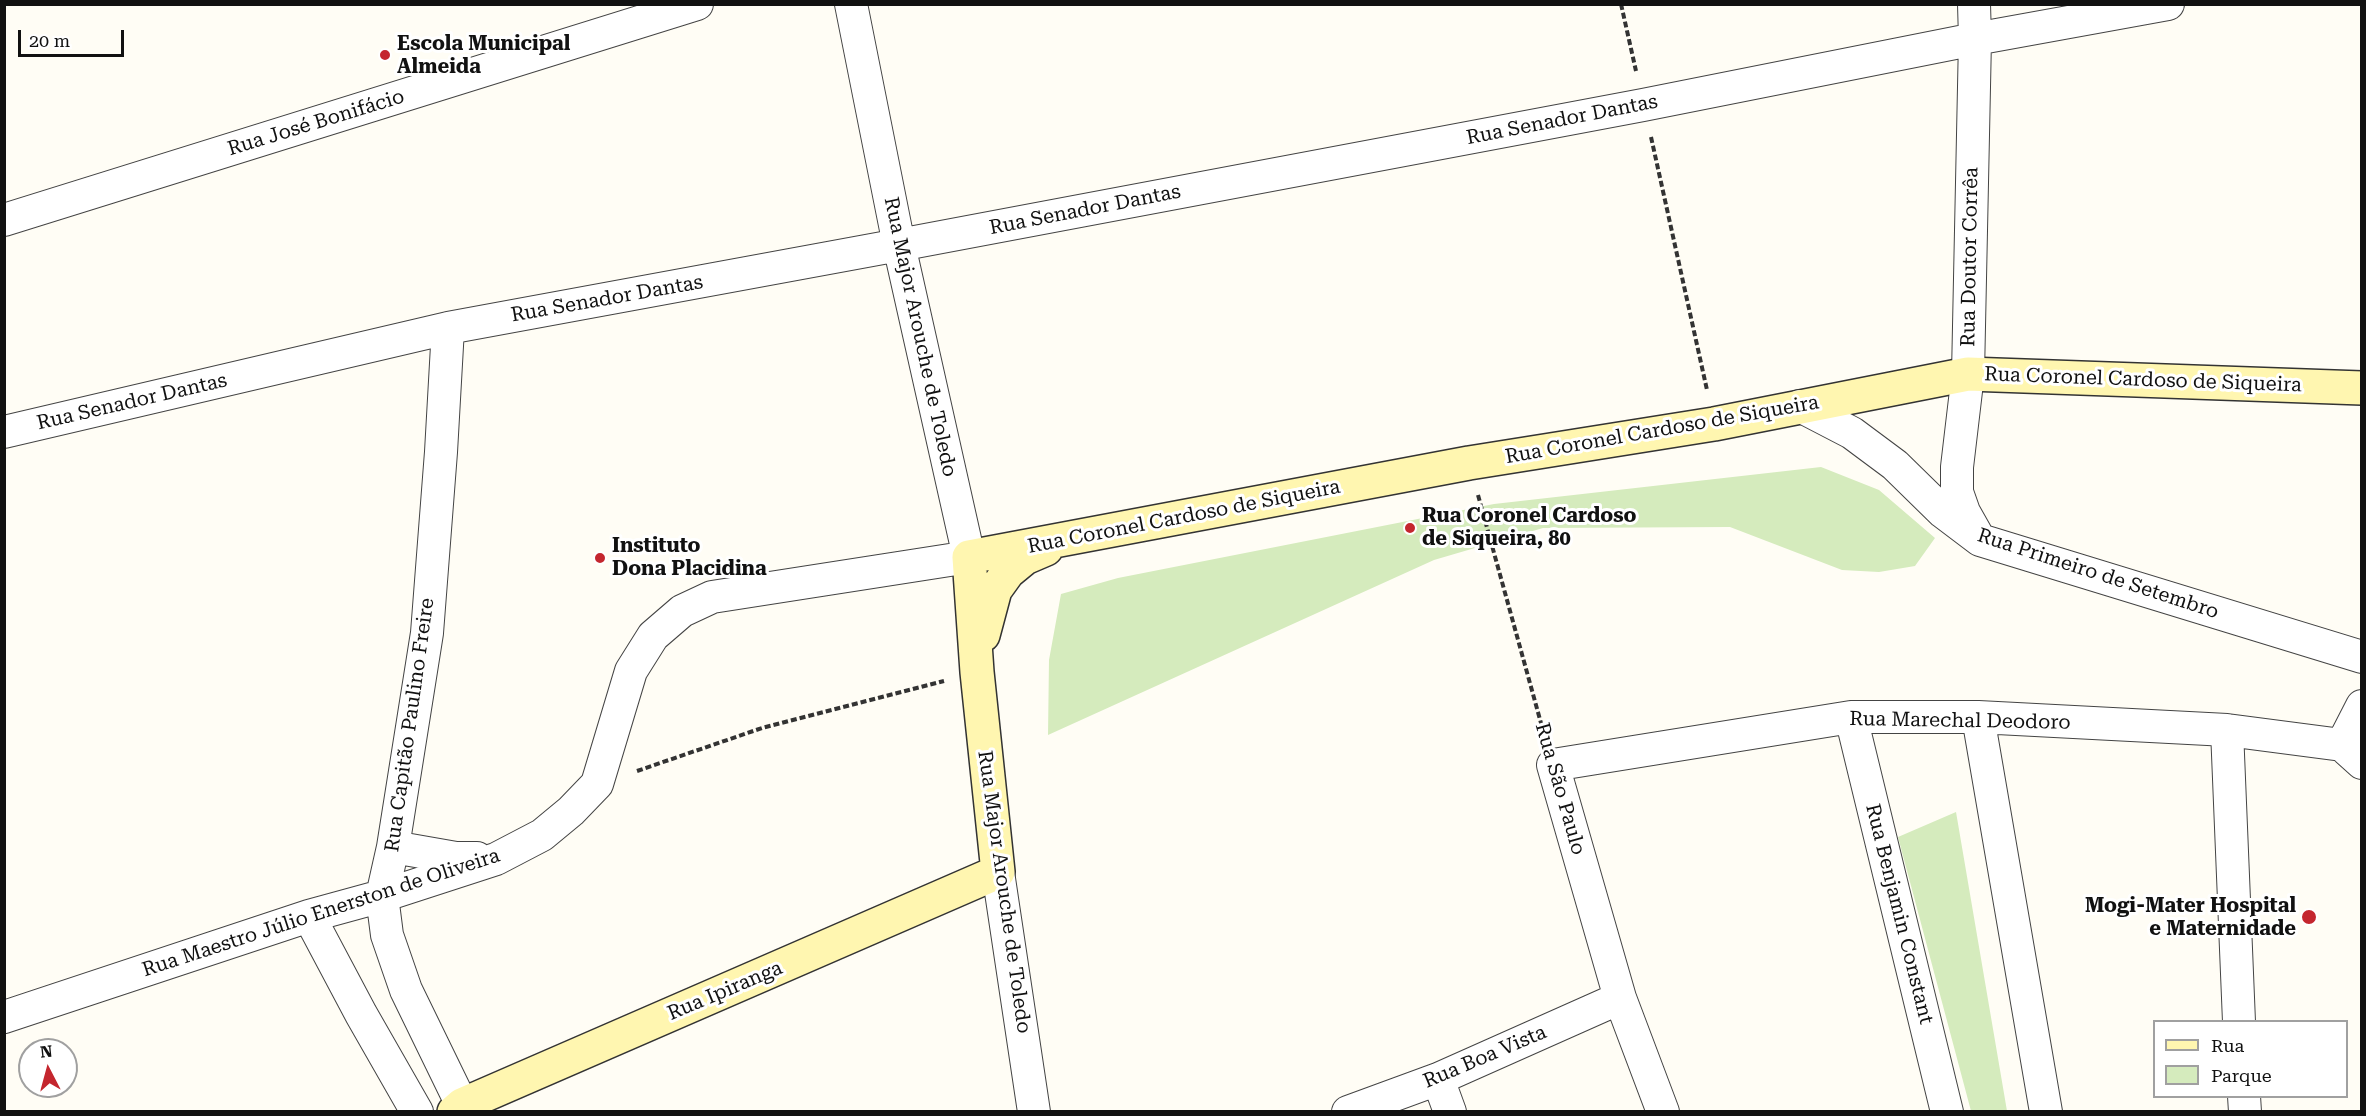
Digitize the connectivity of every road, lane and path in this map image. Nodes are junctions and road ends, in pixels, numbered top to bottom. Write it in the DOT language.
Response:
graph roads {
  1 [pos="697,4"];
  2 [pos="850,4"];
  3 [pos="1621,4"];
  4 [pos="1974,4"];
  5 [pos="2168,4"];
  6 [pos="1975,39"];
  7 [pos="1643,105"];
  8 [pos="4,220"];
  9 [pos="899,245"];
  10 [pos="448,328"];
  11 [pos="1968,374"];
  12 [pos="2361,388"];
  13 [pos="1800,406"];
  14 [pos="1714,424"];
  15 [pos="4,432"];
  16 [pos="1469,463"];
  17 [pos="1068,539"];
  18 [pos="1980,540"];
  19 [pos="969,557"];
  20 [pos="2361,657"];
  21 [pos="977,672"];
  22 [pos="2361,706"];
  23 [pos="1851,717"];
  24 [pos="1978,717"];
  25 [pos="2227,730"];
  26 [pos="2352,754"];
  27 [pos="1553,765"];
  28 [pos="597,784"];
  29 [pos="393,847"];
  30 [pos="496,859"];
  31 [pos="998,872"];
  32 [pos="382,896"];
  33 [pos="309,916"];
  34 [pos="1620,998"];
  35 [pos="4,1017"];
  36 [pos="2239,1020"];
  37 [pos="1438,1079"];
  38 [pos="458,1108"];
  39 [pos="417,1112"];
  40 [pos="1034,1112"];
  41 [pos="1348,1112"];
  42 [pos="1450,1112"];
  43 [pos="1663,1112"];
  44 [pos="1947,1112"];
  45 [pos="2046,1112"];
  1 -- 8 [label="street, Rua José Bonifácio"];
  2 -- 9 [label="street, Rua Major Arouche de Toledo"];
  3 -- 7 [label="path"];
  4 -- 6 [label="street, Rua Doutor Corrêa"];
  5 -- 6 [label="street, Rua Senador Dantas"];
  6 -- 7 [label="street, Rua Senador Dantas"];
  6 -- 11 [label="street, Rua Doutor Corrêa"];
  7 -- 9 [label="street, Rua Senador Dantas"];
  7 -- 14 [label="path"];
  9 -- 10 [label="street, Rua Senador Dantas"];
  9 -- 19 [label="street, Rua Major Arouche de Toledo"];
  10 -- 15 [label="street, Rua Senador Dantas"];
  10 -- 29 [label="street, Rua Capitão Paulino Freire"];
  11 -- 12 [label="main road, Rua Coronel Cardoso de Siqueira"];
  11 -- 13 [label="main road, Rua Coronel Cardoso de Siqueira"];
  11 -- 18 [label="street, Rua Doutor Corrêa"];
  13 -- 14 [label="main road, Rua Coronel Cardoso de Siqueira"];
  13 -- 18 [label="street, Rua Primeiro de Setembro"];
  14 -- 16 [label="main road, Rua Coronel Cardoso de Siqueira"];
  16 -- 17 [label="main road, Rua Coronel Cardoso de Siqueira"];
  16 -- 27 [label="path, Rua São Paulo"];
  17 -- 19 [label="main road, Rua Coronel Cardoso de Siqueira"];
  17 -- 21 [label="main road, Rua Major Arouche de Toledo"];
  18 -- 20 [label="street, Rua Primeiro de Setembro"];
  19 -- 21 [label="main road, Rua Major Arouche de Toledo"];
  19 -- 28 [label="street, Rua Maestro Júlio Enerston de Oliveira"];
  21 -- 28 [label="path"];
  21 -- 31 [label="main road, Rua Major Arouche de Toledo"];
  22 -- 26 [label="street"];
  23 -- 24 [label="street, Rua Marechal Deodoro"];
  23 -- 27 [label="street, Rua Marechal Deodoro"];
  23 -- 44 [label="street, Rua Benjamin Constant"];
  24 -- 25 [label="street, Rua Marechal Deodoro"];
  24 -- 45 [label="street"];
  25 -- 26 [label="street, Rua Marechal Deodoro"];
  25 -- 36 [label="street"];
  27 -- 34 [label="street, Rua São Paulo"];
  28 -- 30 [label="street, Rua Maestro Júlio Enerston de Oliveira"];
  29 -- 30 [label="street"];
  29 -- 32 [label="street, Rua Capitão Paulino Freire"];
  30 -- 32 [label="street, Rua Maestro Júlio Enerston de Oliveira"];
  31 -- 38 [label="main road, Rua Ipiranga"];
  31 -- 40 [label="street, Rua Major Arouche de Toledo"];
  32 -- 33 [label="street, Rua Maestro Júlio Enerston de Oliveira"];
  32 -- 38 [label="street, Rua Capitão Paulino Freire"];
  33 -- 35 [label="street, Rua Maestro Júlio Enerston de Oliveira"];
  33 -- 39 [label="street"];
  34 -- 37 [label="street, Rua Boa Vista"];
  34 -- 43 [label="street, Rua São Paulo"];
  37 -- 41 [label="street, Rua Boa Vista"];
  37 -- 42 [label="street"];
}
